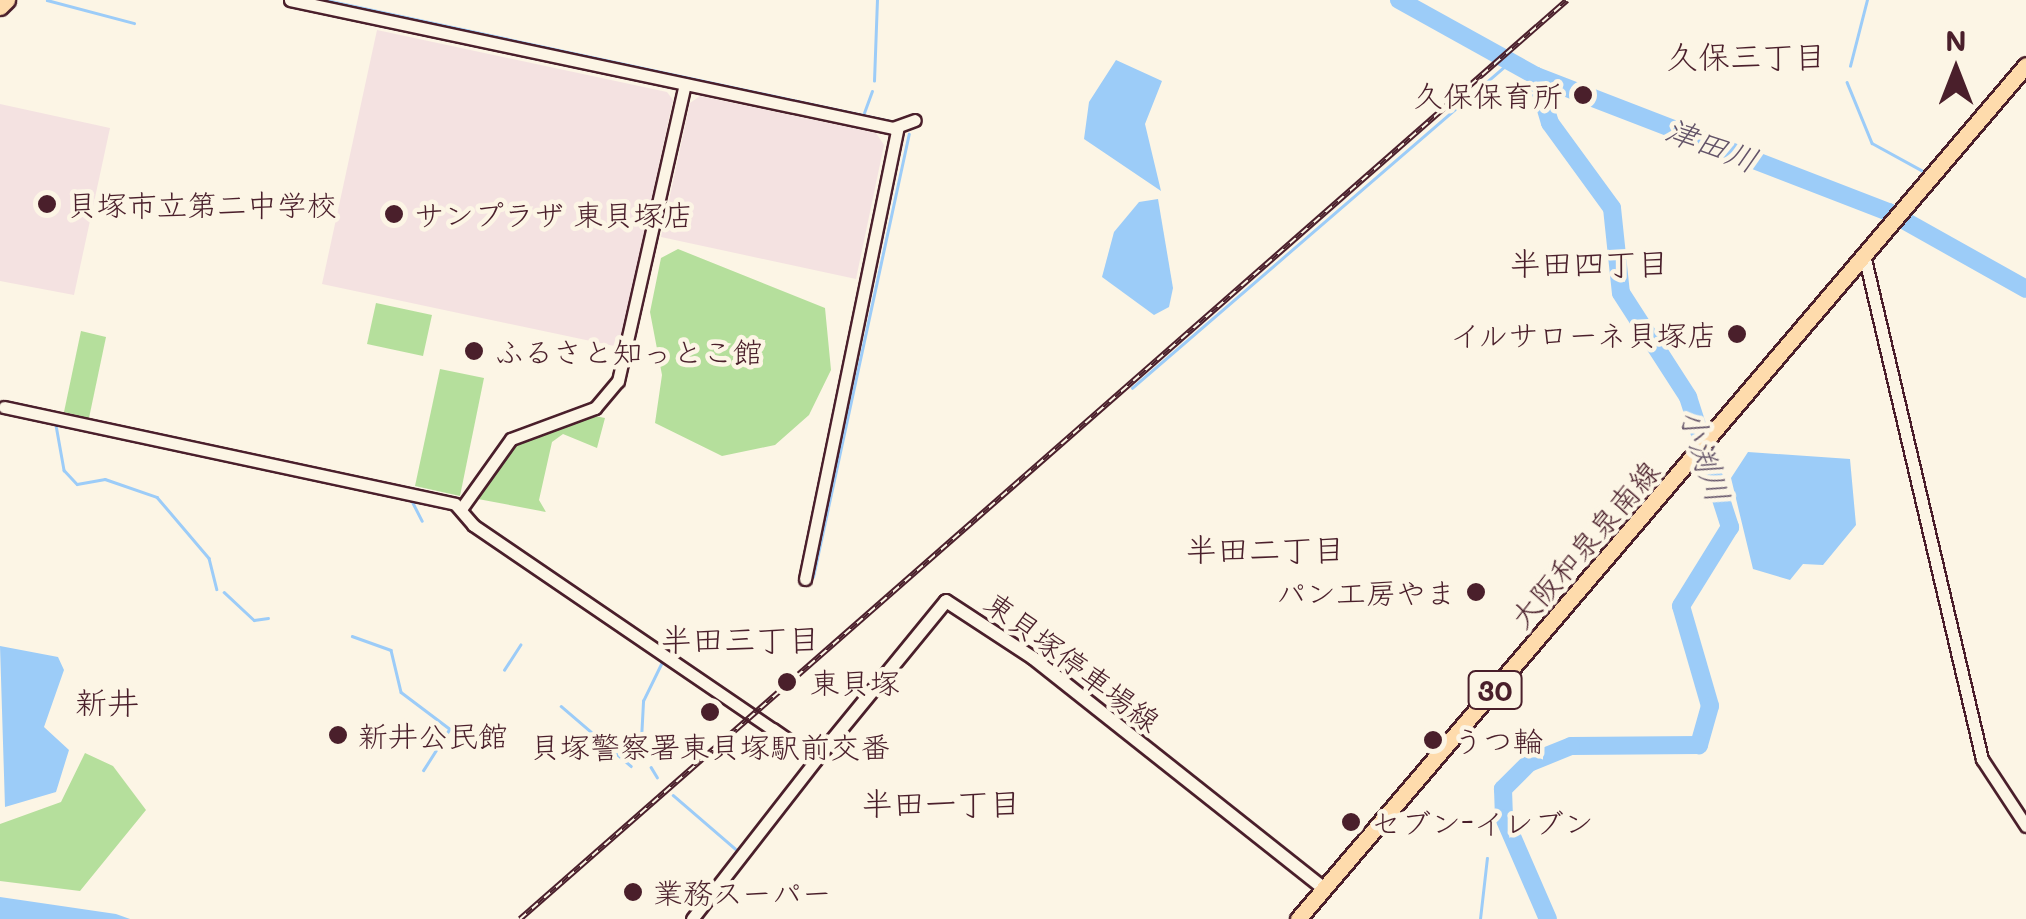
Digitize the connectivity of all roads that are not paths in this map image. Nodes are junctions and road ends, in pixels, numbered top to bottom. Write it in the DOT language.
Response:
graph roads {
  1 [pos="8,0"];
  2 [pos="290,0"];
  3 [pos="0,7"];
  4 [pos="2026,65"];
  5 [pos="685,84"];
  6 [pos="915,120"];
  7 [pos="898,127"];
  8 [pos="1865,259"];
  9 [pos="4,407"];
  10 [pos="462,508"];
  11 [pos="804,579"];
  12 [pos="773,730"];
  13 [pos="816,760"];
  14 [pos="2026,826"];
  15 [pos="1324,889"];
  16 [pos="692,919"];
  17 [pos="1298,919"];
  1 -- 3 [label="main road"];
  2 -- 5 [label="street"];
  4 -- 8 [label="main road, 大阪和泉泉南線 / 30"];
  5 -- 7 [label="street"];
  5 -- 10 [label="street"];
  6 -- 7 [label="street"];
  7 -- 11 [label="street"];
  8 -- 14 [label="street"];
  8 -- 15 [label="main road, 大阪和泉泉南線 / 30"];
  9 -- 10 [label="street"];
  10 -- 12 [label="street"];
  12 -- 13 [label="main road"];
  13 -- 15 [label="main road, 東貝塚停車場線"];
  13 -- 16 [label="street"];
  15 -- 17 [label="main road, 大阪和泉泉南線 / 30"];
}
